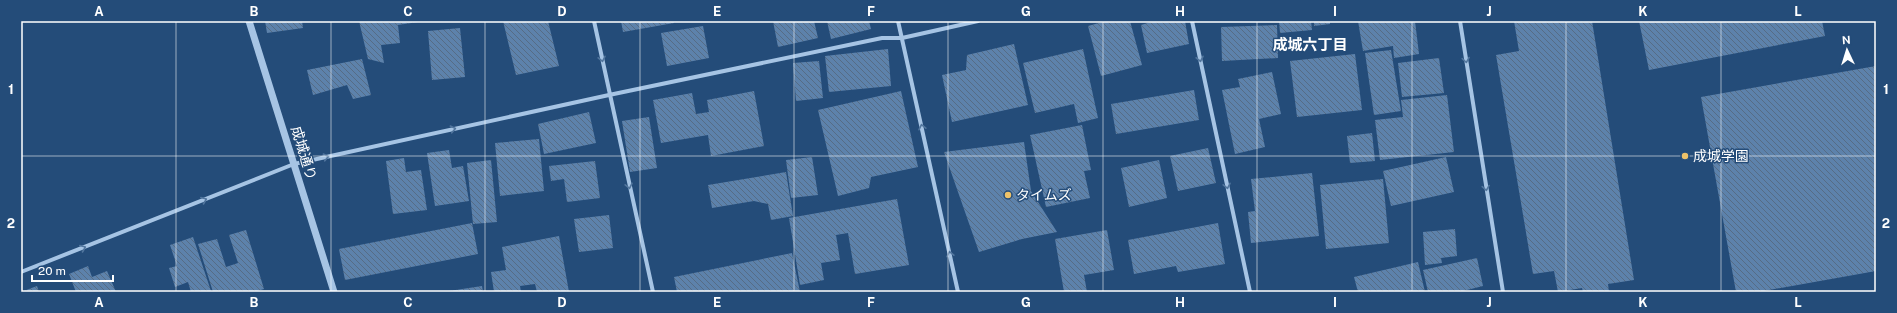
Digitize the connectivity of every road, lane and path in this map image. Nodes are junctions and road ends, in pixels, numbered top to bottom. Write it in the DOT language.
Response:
graph roads {
  1 [pos="249,21"];
  2 [pos="594,21"];
  3 [pos="898,21"];
  4 [pos="978,21"];
  5 [pos="1192,21"];
  6 [pos="1460,21"];
  7 [pos="902,38"];
  8 [pos="609,95"];
  9 [pos="294,164"];
  10 [pos="21,272"];
  11 [pos="334,292"];
  12 [pos="652,292"];
  13 [pos="958,292"];
  14 [pos="1250,292"];
  15 [pos="1503,292"];
  1 -- 9 [label="street, 成城通り"];
  2 -- 8 [label="street, one-way"];
  3 -- 7 [label="street"];
  4 -- 7 [label="street"];
  5 -- 14 [label="street, one-way"];
  6 -- 15 [label="street, one-way"];
  7 -- 8 [label="street"];
  13 -- 7 [label="street, one-way"];
  9 -- 8 [label="street, one-way"];
  8 -- 12 [label="street, one-way"];
  10 -- 9 [label="street, one-way"];
  9 -- 11 [label="street, 成城通り"];
}
